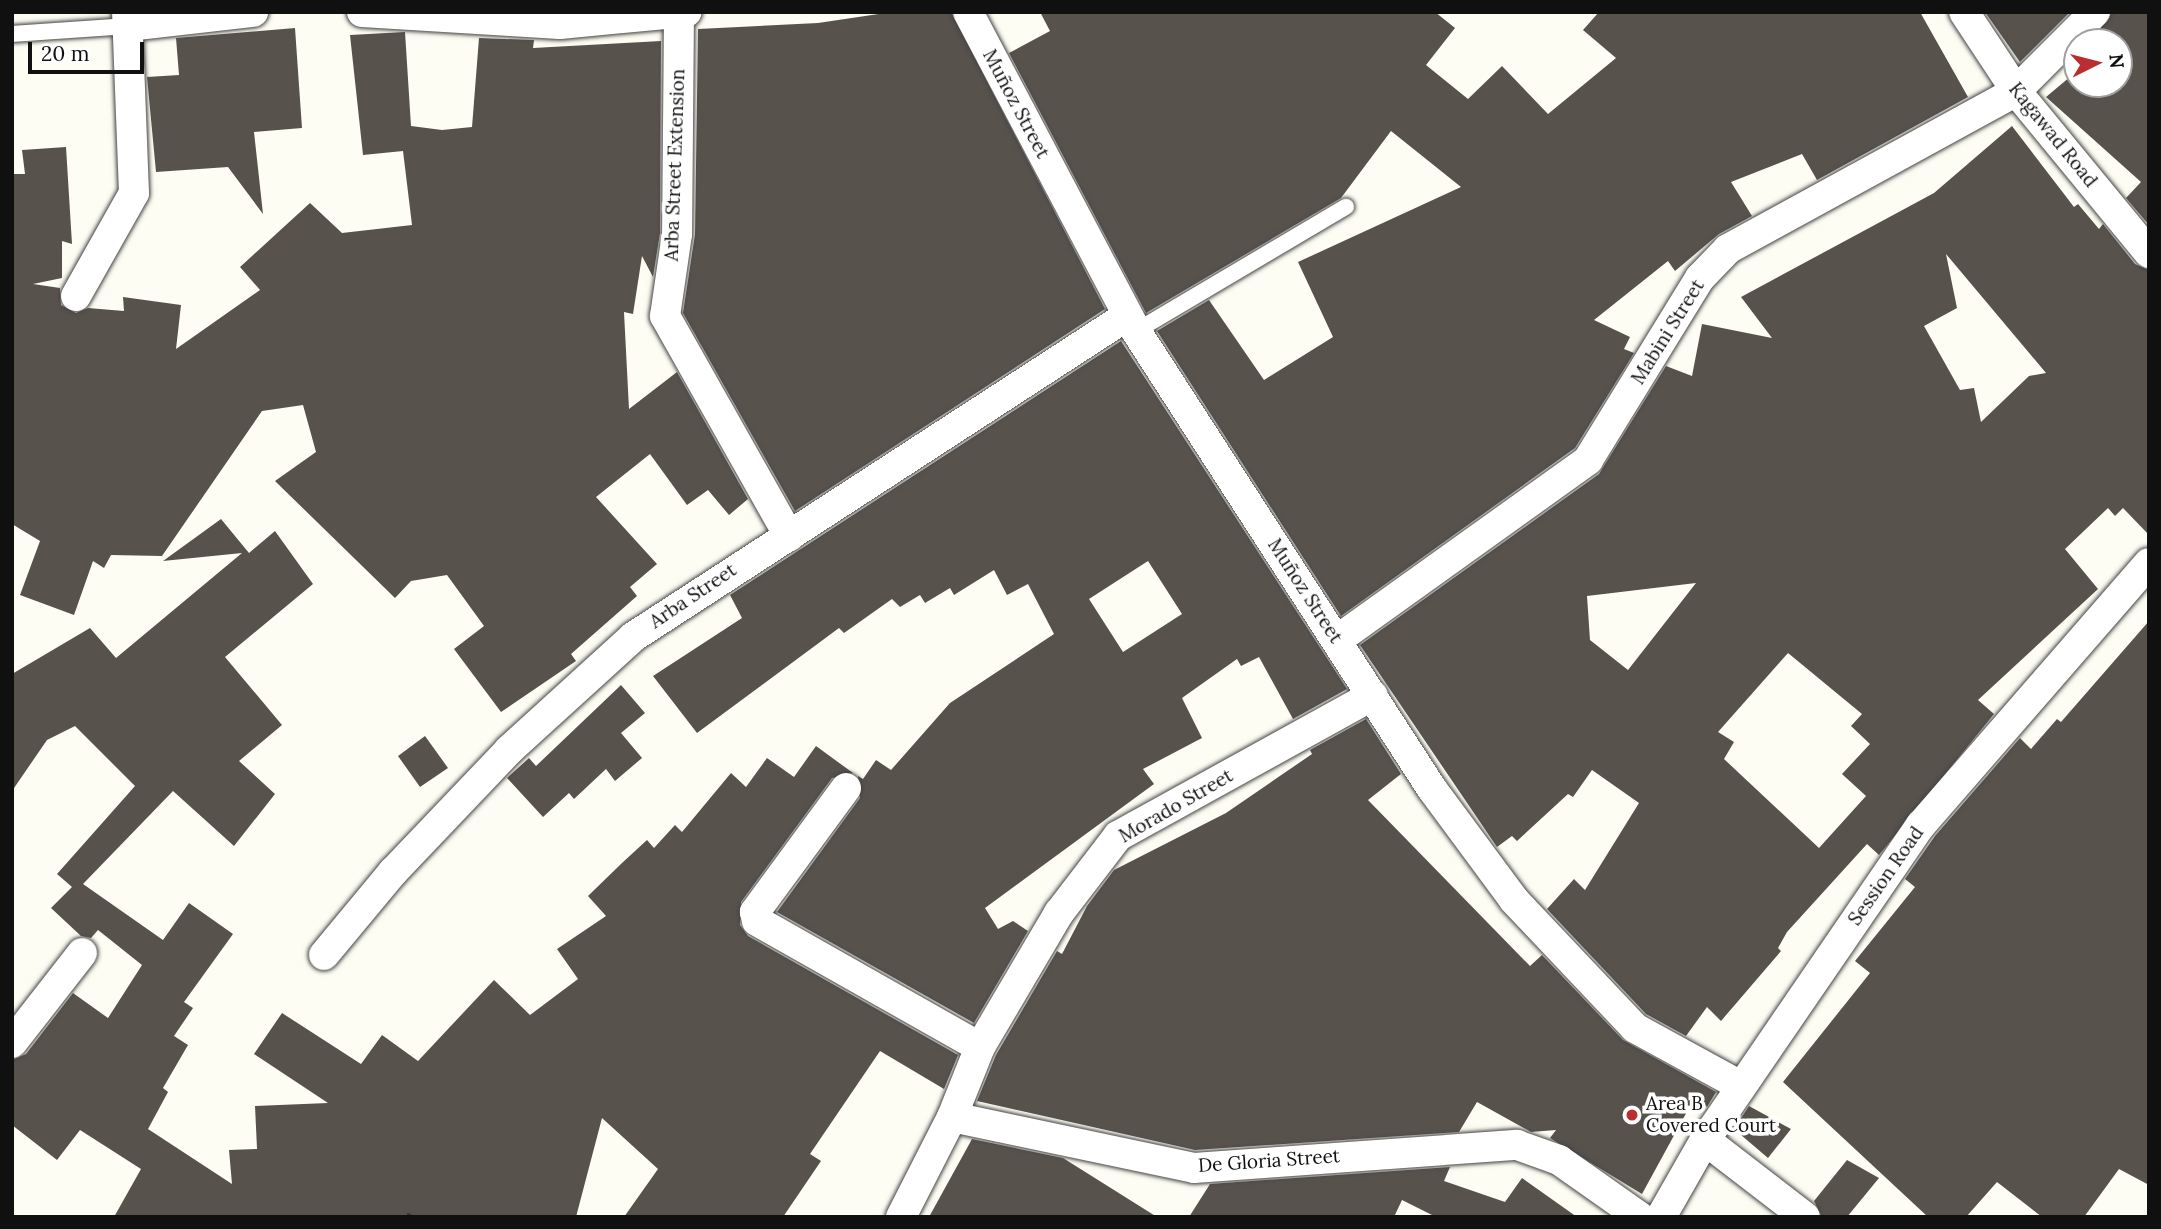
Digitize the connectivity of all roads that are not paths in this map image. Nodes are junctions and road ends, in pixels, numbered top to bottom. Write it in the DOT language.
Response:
graph roads {
  1 [pos="253,12"];
  2 [pos="362,12"];
  3 [pos="686,12"];
  4 [pos="968,12"];
  5 [pos="1964,12"];
  6 [pos="2095,12"];
  7 [pos="679,13"];
  8 [pos="127,19"];
  9 [pos="12,34"];
  10 [pos="2016,90"];
  11 [pos="1346,207"];
  12 [pos="2149,253"];
  13 [pos="76,296"];
  14 [pos="1132,324"];
  15 [pos="789,536"];
  16 [pos="2149,563"];
  17 [pos="1337,640"];
  18 [pos="1373,695"];
  19 [pos="846,788"];
  20 [pos="82,953"];
  21 [pos="324,955"];
  22 [pos="12,1043"];
  23 [pos="980,1046"];
  24 [pos="1741,1086"];
  25 [pos="952,1117"];
  26 [pos="1705,1140"];
  27 [pos="901,1217"];
  28 [pos="1640,1217"];
  29 [pos="1661,1217"];
  30 [pos="1805,1217"];
  1 -- 8 [label="street"];
  2 -- 7 [label="street"];
  3 -- 7 [label="street"];
  4 -- 14 [label="street, Muñoz Street"];
  5 -- 10 [label="street, Kagawad Road"];
  6 -- 10 [label="street, Mabini Street"];
  7 -- 15 [label="street, Arba Street Extension"];
  8 -- 9 [label="lane"];
  8 -- 13 [label="street"];
  10 -- 12 [label="street, Kagawad Road"];
  10 -- 17 [label="street, Mabini Street"];
  11 -- 14 [label="lane"];
  14 -- 15 [label="street, Arba Street"];
  14 -- 17 [label="street, Muñoz Street"];
  15 -- 21 [label="street, Arba Street"];
  16 -- 24 [label="street, Session Road"];
  17 -- 18 [label="street, Muñoz Street"];
  18 -- 23 [label="street, Morado Street"];
  18 -- 24 [label="street, Muñoz Street"];
  19 -- 23 [label="street"];
  20 -- 22 [label="street"];
  23 -- 25 [label="street, Morado Street"];
  24 -- 26 [label="street, Session Road"];
  25 -- 27 [label="street"];
  25 -- 28 [label="street, De Gloria Street"];
  26 -- 29 [label="street, Session Road"];
  26 -- 30 [label="street"];
}
